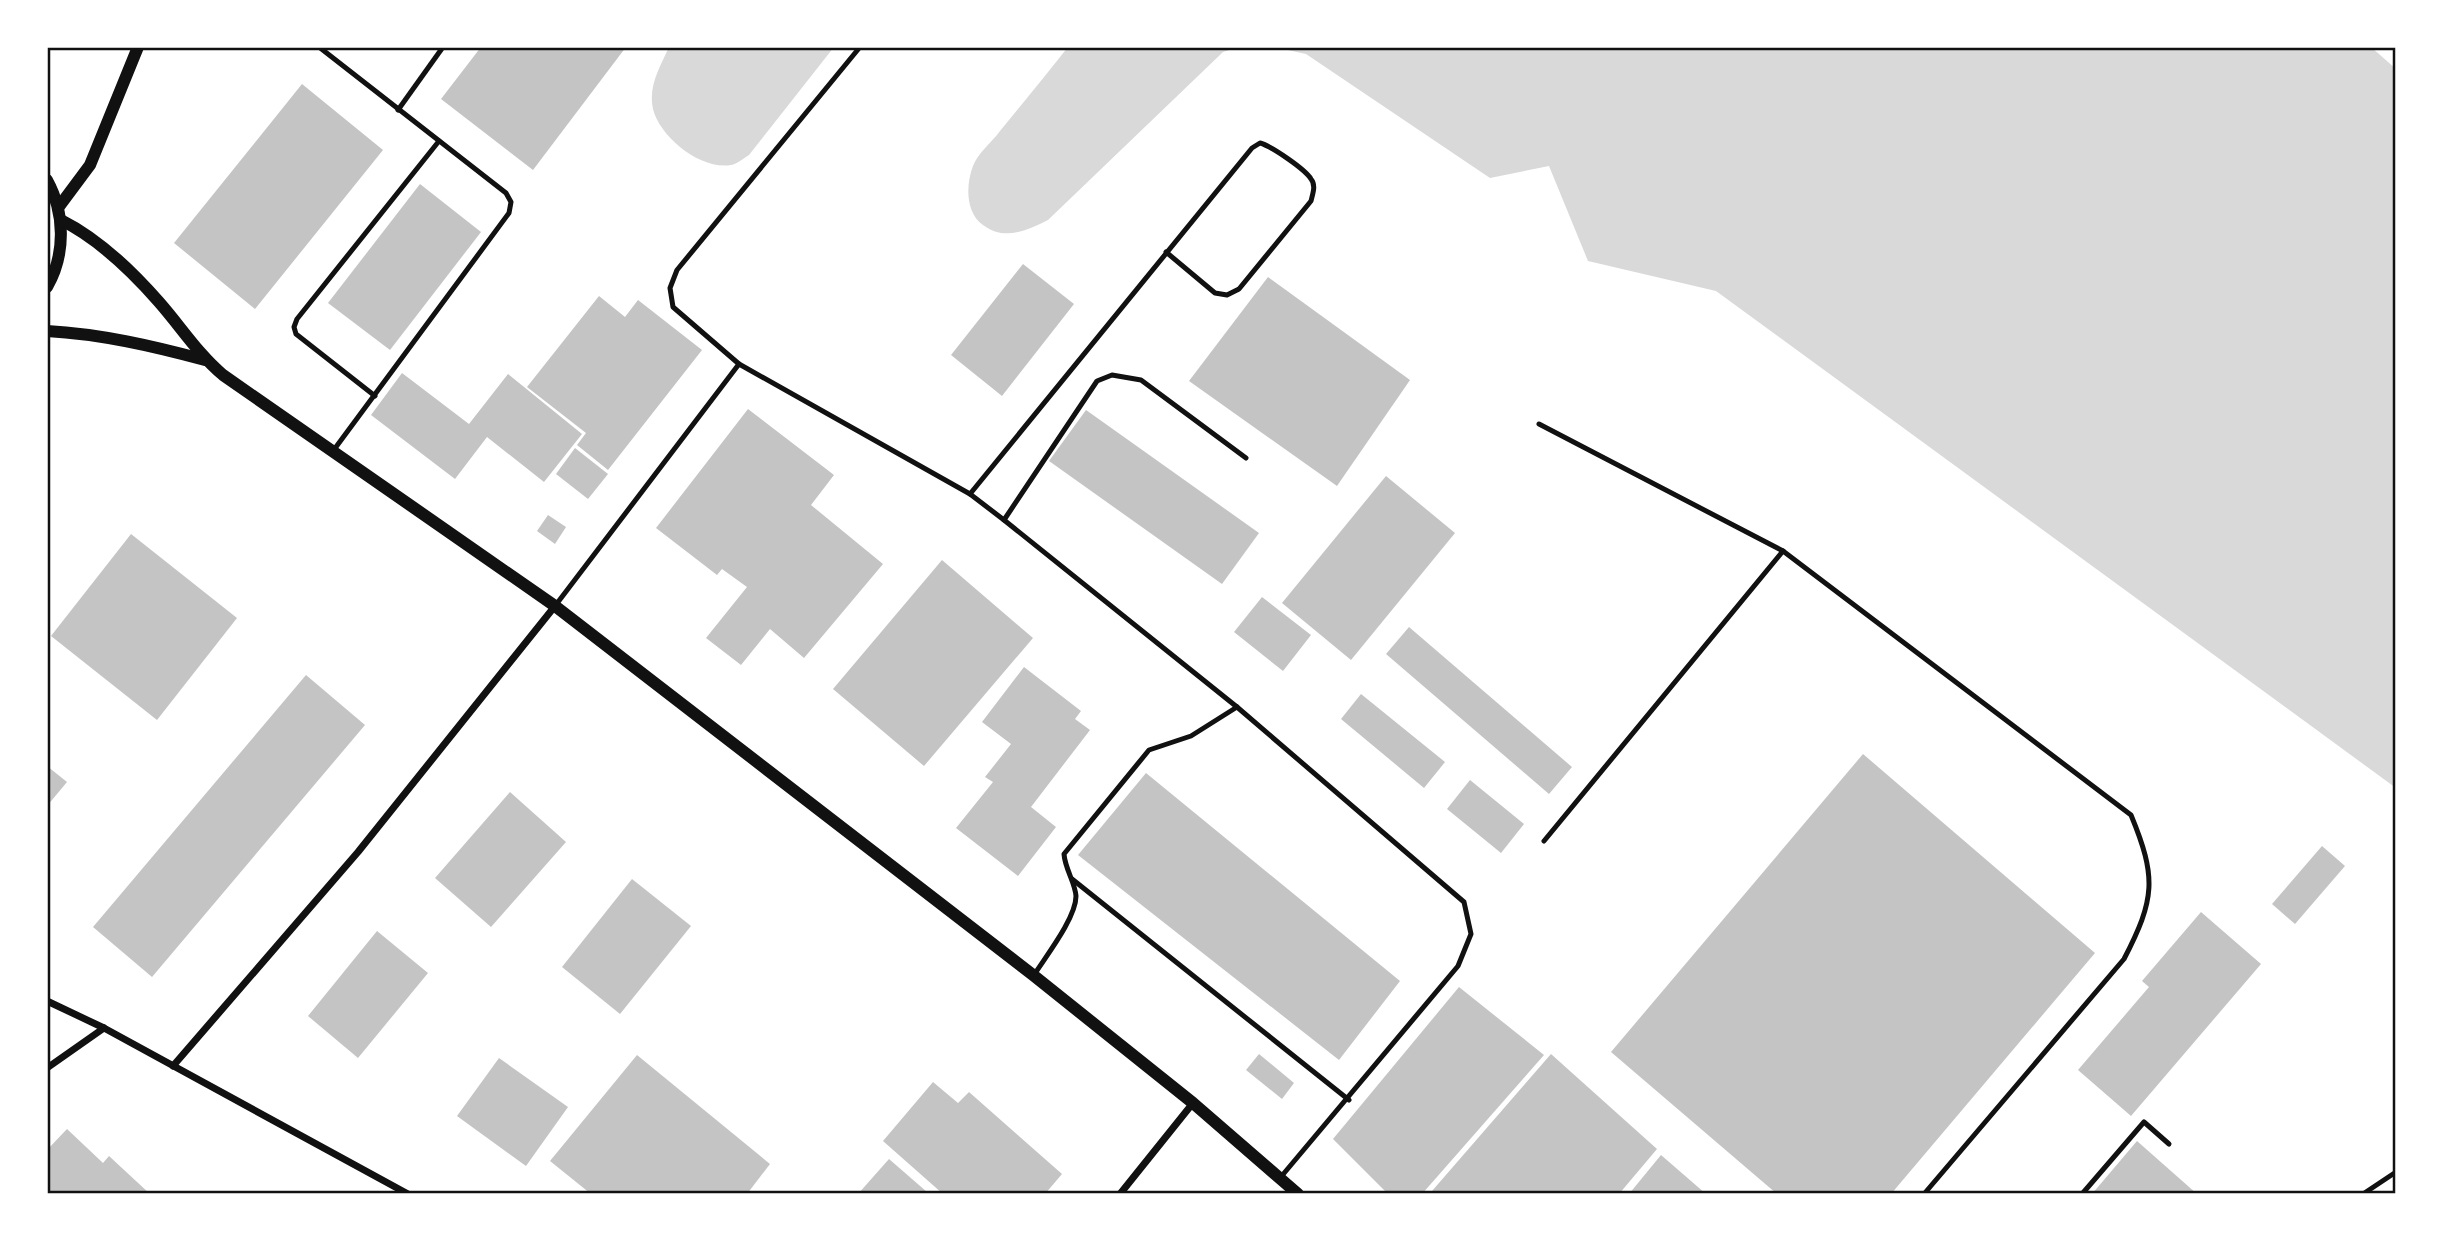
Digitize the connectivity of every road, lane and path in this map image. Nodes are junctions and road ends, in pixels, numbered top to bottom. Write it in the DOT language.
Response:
graph roads {
  1 [pos="138,47"];
  2 [pos="319,47"];
  3 [pos="443,47"];
  4 [pos="860,47"];
  5 [pos="398,110"];
  6 [pos="439,141"];
  7 [pos="47,180"];
  8 [pos="60,214"];
  9 [pos="1166,252"];
  10 [pos="47,287"];
  11 [pos="47,331"];
  12 [pos="205,360"];
  13 [pos="739,364"];
  14 [pos="375,396"];
  15 [pos="1539,424"];
  16 [pos="333,451"];
  17 [pos="1246,458"];
  18 [pos="970,494"];
  19 [pos="1004,520"];
  20 [pos="1783,551"];
  21 [pos="555,606"];
  22 [pos="1237,707"];
  23 [pos="1544,841"];
  24 [pos="1070,878"];
  25 [pos="1033,975"];
  26 [pos="47,1002"];
  27 [pos="104,1028"];
  28 [pos="173,1066"];
  29 [pos="47,1068"];
  30 [pos="1349,1100"];
  31 [pos="1193,1103"];
  32 [pos="2169,1144"];
  33 [pos="2396,1172"];
  34 [pos="1280,1178"];
  35 [pos="408,1194"];
  36 [pos="1120,1194"];
  37 [pos="1298,1194"];
  38 [pos="1924,1194"];
  39 [pos="2082,1194"];
  40 [pos="2363,1194"];
  1 -- 8 [label="street"];
  2 -- 5 [label="lane"];
  3 -- 5 [label="lane"];
  4 -- 13 [label="lane"];
  5 -- 6 [label="lane"];
  6 -- 14 [label="lane"];
  6 -- 14 [label="lane"];
  7 -- 8 [label="street"];
  8 -- 10 [label="street"];
  8 -- 12 [label="street"];
  9 -- 9 [label="lane"];
  9 -- 18 [label="lane"];
  11 -- 12 [label="street"];
  12 -- 16 [label="street"];
  13 -- 18 [label="lane"];
  13 -- 21 [label="lane"];
  14 -- 16 [label="lane"];
  15 -- 20 [label="lane"];
  16 -- 21 [label="street"];
  17 -- 19 [label="lane"];
  18 -- 19 [label="lane"];
  19 -- 22 [label="lane"];
  20 -- 23 [label="lane"];
  20 -- 38 [label="lane"];
  21 -- 25 [label="street"];
  21 -- 28 [label="street"];
  22 -- 24 [label="lane"];
  22 -- 30 [label="lane"];
  24 -- 25 [label="lane"];
  24 -- 30 [label="lane"];
  25 -- 31 [label="street"];
  26 -- 27 [label="street"];
  27 -- 28 [label="street"];
  27 -- 29 [label="street"];
  28 -- 35 [label="street"];
  30 -- 34 [label="lane"];
  31 -- 34 [label="street"];
  31 -- 36 [label="street"];
  32 -- 39 [label="lane"];
  33 -- 40 [label="lane"];
  34 -- 37 [label="street"];
}
